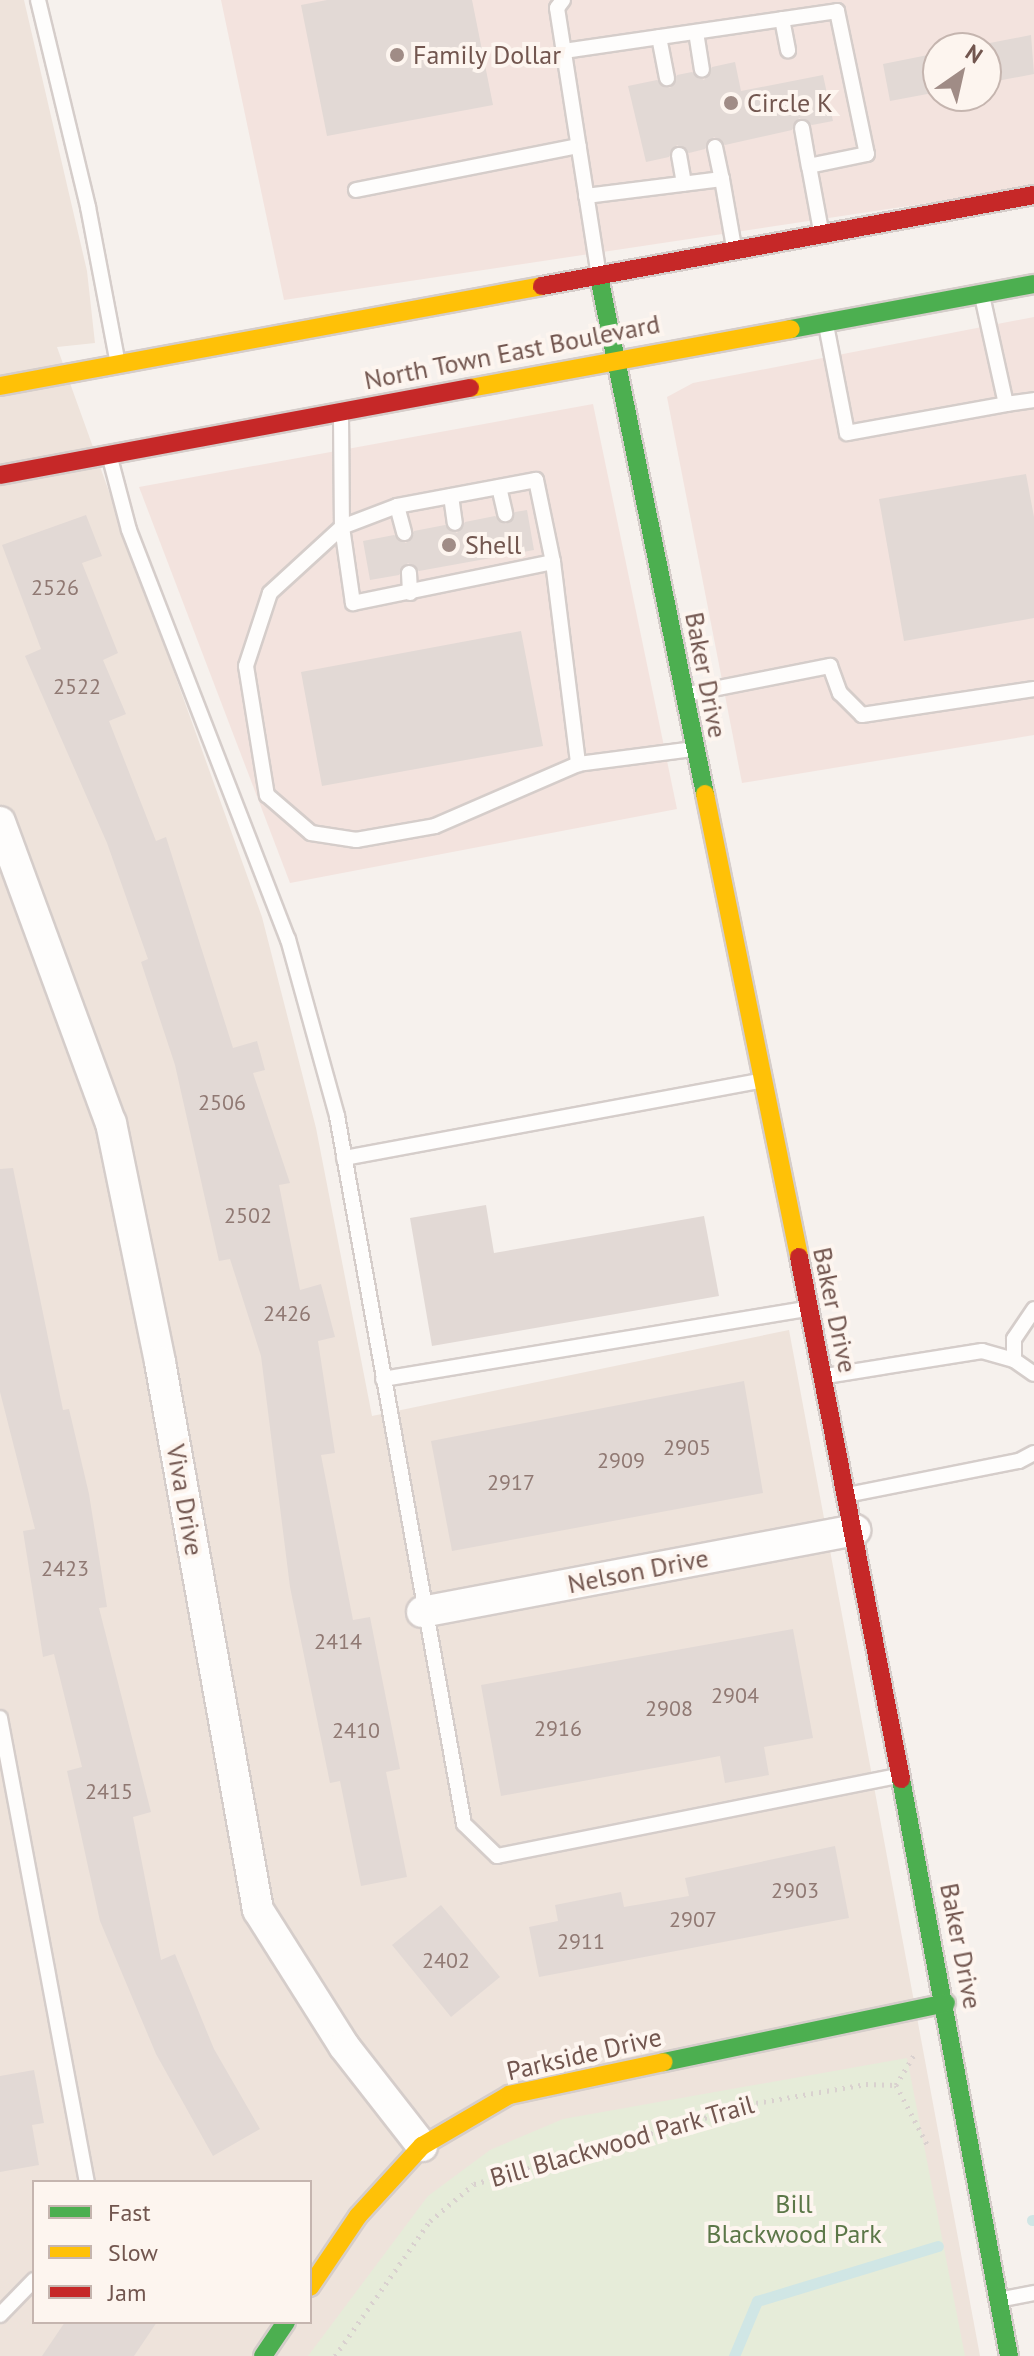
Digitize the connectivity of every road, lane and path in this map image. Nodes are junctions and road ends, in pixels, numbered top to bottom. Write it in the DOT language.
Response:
graph roads {
  1 [pos="38,0"];
  2 [pos="563,0"];
  3 [pos="782,19"];
  4 [pos="696,32"];
  5 [pos="659,37"];
  6 [pos="788,50"];
  7 [pos="564,51"];
  8 [pos="702,70"];
  9 [pos="667,78"];
  10 [pos="802,128"];
  11 [pos="579,146"];
  12 [pos="715,147"];
  13 [pos="679,155"];
  14 [pos="809,166"];
  15 [pos="722,179"];
  16 [pos="684,184"];
  17 [pos="356,190"];
  18 [pos="1034,195"];
  19 [pos="586,196"];
  20 [pos="821,231"];
  21 [pos="734,247"];
  22 [pos="599,277"];
  23 [pos="1034,284"];
  24 [pos="982,293"];
  25 [pos="825,321"];
  26 [pos="615,357"];
  27 [pos="118,364"];
  28 [pos="0,386"];
  29 [pos="1034,400"];
  30 [pos="1006,404"];
  31 [pos="341,412"];
  32 [pos="109,454"];
  33 [pos="0,475"];
  34 [pos="499,487"];
  35 [pos="451,496"];
  36 [pos="397,506"];
  37 [pos="505,514"];
  38 [pos="455,523"];
  39 [pos="342,527"];
  40 [pos="404,533"];
  41 [pos="514,554"];
  42 [pos="553,562"];
  43 [pos="464,563"];
  44 [pos="517,569"];
  45 [pos="409,573"];
  46 [pos="468,580"];
  47 [pos="410,593"];
  48 [pos="1034,689"];
  49 [pos="683,694"];
  50 [pos="695,749"];
  51 [pos="578,764"];
  52 [pos="0,822"];
  53 [pos="761,1081"];
  54 [pos="344,1158"];
  55 [pos="807,1309"];
  56 [pos="1034,1309"];
  57 [pos="1014,1360"];
  58 [pos="1034,1374"];
  59 [pos="821,1377"];
  60 [pos="383,1379"];
  61 [pos="1034,1453"];
  62 [pos="847,1495"];
  63 [pos="855,1530"];
  64 [pos="422,1612"];
  65 [pos="0,1718"];
  66 [pos="903,1775"];
  67 [pos="946,2003"];
  68 [pos="896,2085"];
  69 [pos="422,2146"];
  70 [pos="87,2180"];
  71 [pos="32,2282"];
  72 [pos="312,2284"];
  73 [pos="1034,2293"];
  74 [pos="999,2300"];
  75 [pos="0,2315"];
  76 [pos="285,2324"];
  77 [pos="263,2356"];
  78 [pos="335,2356"];
  79 [pos="1009,2356"];
  1 -- 27 [label="lane"];
  2 -- 7 [label="lane"];
  3 -- 4 [label="lane"];
  3 -- 6 [label="lane"];
  3 -- 14 [label="lane"];
  4 -- 5 [label="lane"];
  4 -- 8 [label="lane"];
  5 -- 7 [label="lane"];
  5 -- 9 [label="lane"];
  7 -- 11 [label="lane"];
  10 -- 14 [label="lane"];
  11 -- 17 [label="lane"];
  11 -- 19 [label="lane"];
  12 -- 15 [label="lane"];
  13 -- 16 [label="lane"];
  14 -- 20 [label="lane"];
  15 -- 16 [label="lane"];
  15 -- 21 [label="lane"];
  16 -- 19 [label="lane"];
  18 -- 20 [label="street"];
  19 -- 22 [label="lane"];
  20 -- 21 [label="street"];
  21 -- 22 [label="street"];
  22 -- 26 [label="street, Baker Drive"];
  22 -- 27 [label="street"];
  23 -- 24 [label="street, North Town East Boulevard"];
  24 -- 25 [label="street, North Town East Boulevard"];
  24 -- 30 [label="lane"];
  25 -- 26 [label="street, North Town East Boulevard"];
  25 -- 30 [label="lane"];
  26 -- 31 [label="street, North Town East Boulevard"];
  26 -- 49 [label="street, Baker Drive"];
  27 -- 28 [label="street"];
  29 -- 30 [label="lane"];
  31 -- 32 [label="street, North Town East Boulevard"];
  31 -- 39 [label="lane"];
  32 -- 33 [label="street, North Town East Boulevard"];
  32 -- 54 [label="lane"];
  34 -- 35 [label="lane"];
  34 -- 37 [label="lane"];
  34 -- 42 [label="lane"];
  35 -- 36 [label="lane"];
  35 -- 38 [label="lane"];
  36 -- 39 [label="lane"];
  36 -- 40 [label="lane"];
  39 -- 47 [label="lane"];
  39 -- 51 [label="lane"];
  41 -- 44 [label="lane"];
  42 -- 44 [label="lane"];
  42 -- 51 [label="lane"];
  43 -- 46 [label="lane"];
  44 -- 46 [label="lane"];
  45 -- 47 [label="lane"];
  46 -- 47 [label="lane"];
  48 -- 49 [label="lane"];
  49 -- 50 [label="street, Baker Drive"];
  50 -- 51 [label="lane"];
  50 -- 53 [label="street, Baker Drive"];
  52 -- 69 [label="street, Viva Drive"];
  53 -- 54 [label="lane"];
  53 -- 55 [label="street, Baker Drive"];
  54 -- 60 [label="lane"];
  55 -- 59 [label="street, Baker Drive"];
  55 -- 60 [label="lane"];
  56 -- 57 [label="lane"];
  57 -- 58 [label="lane"];
  57 -- 59 [label="lane"];
  59 -- 62 [label="street, Baker Drive"];
  60 -- 64 [label="lane"];
  61 -- 62 [label="lane"];
  62 -- 63 [label="street, Baker Drive"];
  63 -- 64 [label="street, Nelson Drive"];
  63 -- 66 [label="street, Baker Drive"];
  64 -- 66 [label="lane"];
  65 -- 70 [label="lane"];
  66 -- 67 [label="street, Baker Drive"];
  67 -- 69 [label="street, Parkside Drive"];
  67 -- 74 [label="street, Baker Drive"];
  68 -- 78 [label="path, Bill Blackwood Park Trail"];
  69 -- 72 [label="street, Parkside Drive"];
  71 -- 75 [label="lane"];
  73 -- 74 [label="lane"];
  74 -- 79 [label="street, Baker Drive"];
  76 -- 77 [label="street"];
}
